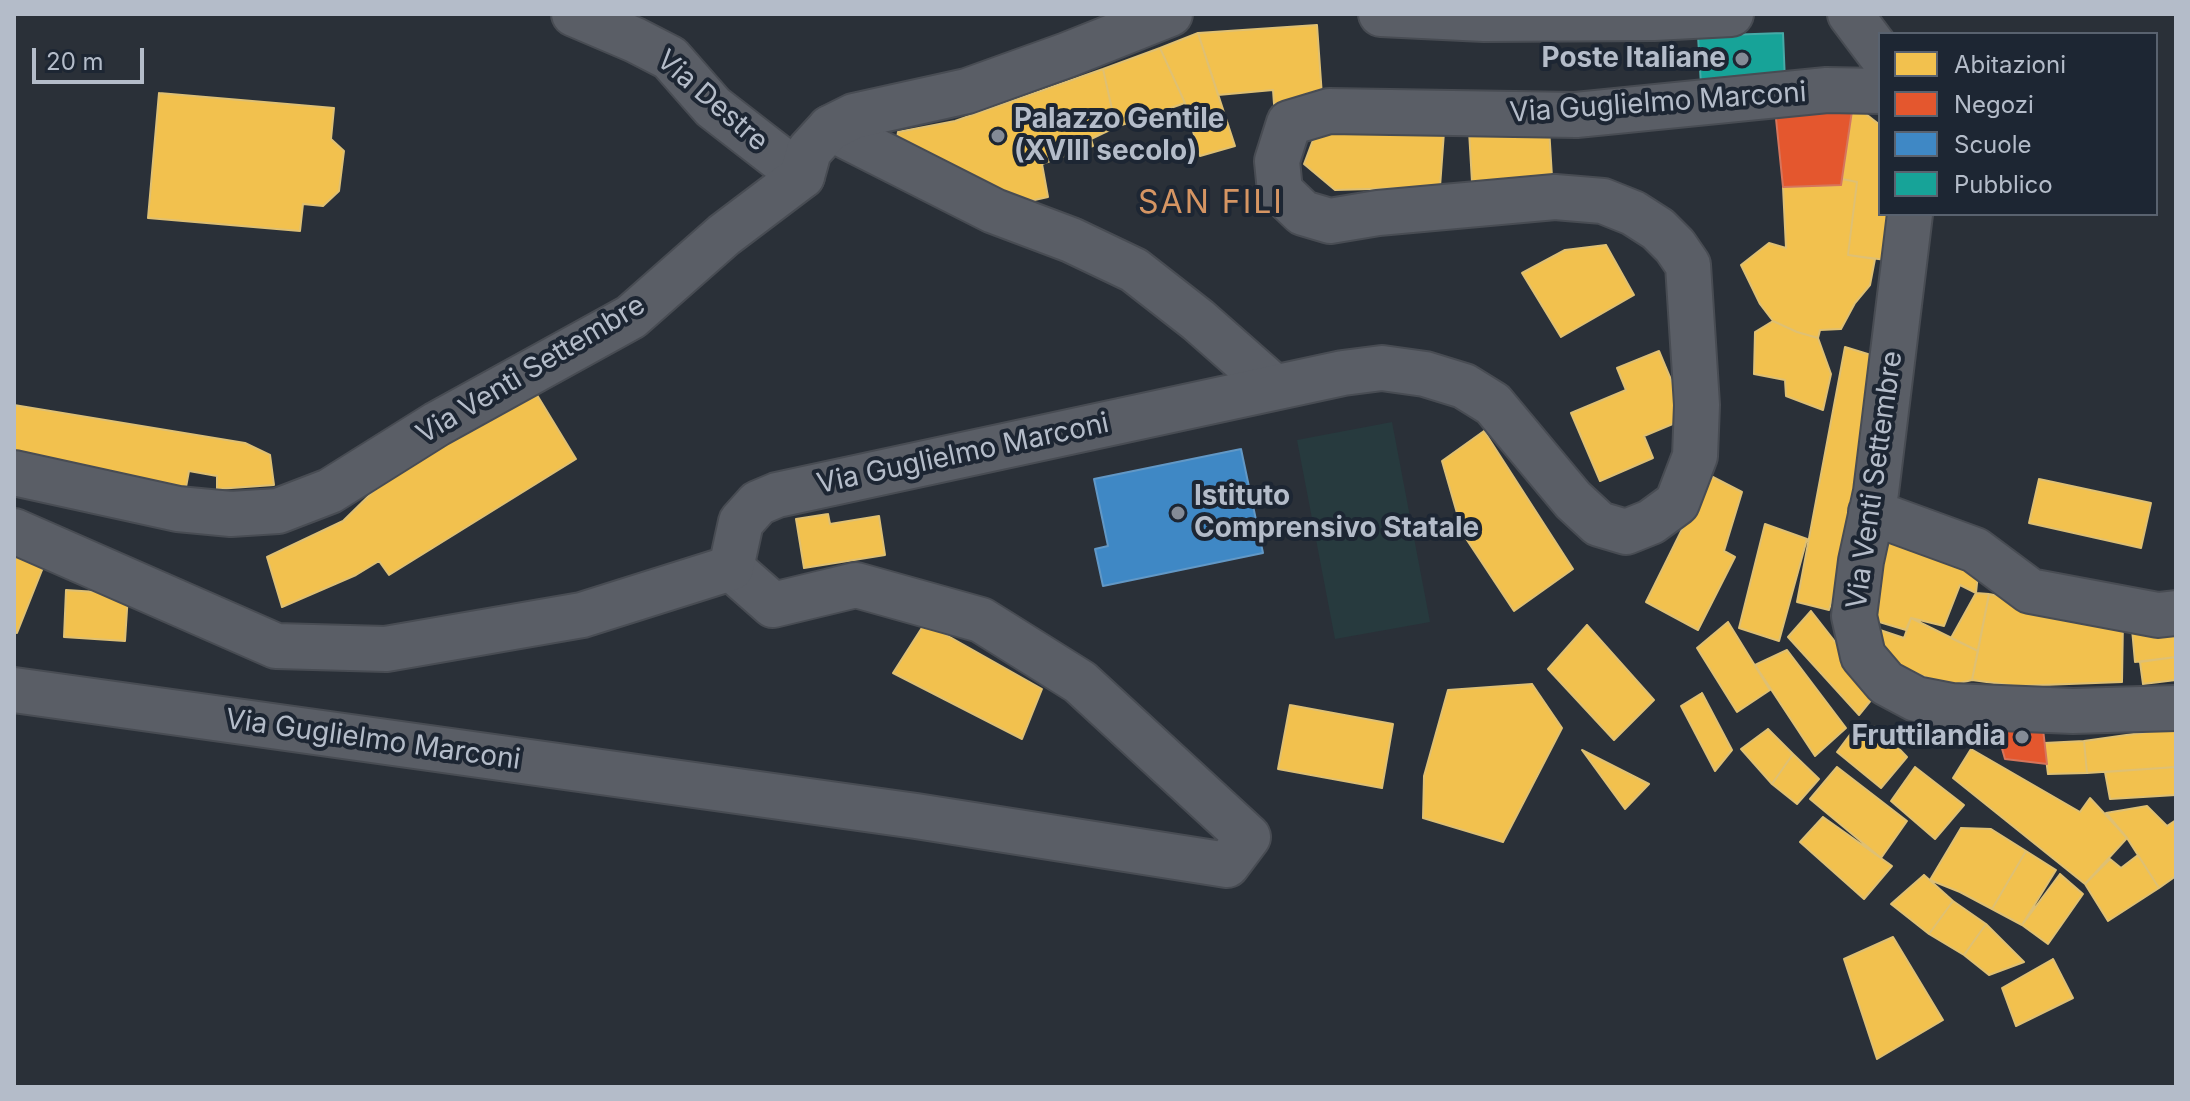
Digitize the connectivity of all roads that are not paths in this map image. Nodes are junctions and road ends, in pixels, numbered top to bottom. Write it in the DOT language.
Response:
graph roads {
  1 [pos="574,14"];
  2 [pos="1170,14"];
  3 [pos="1381,14"];
  4 [pos="1731,14"];
  5 [pos="1851,14"];
  6 [pos="1878,51"];
  7 [pos="1878,91"];
  8 [pos="830,128"];
  9 [pos="802,176"];
  10 [pos="1910,216"];
  11 [pos="1274,387"];
  12 [pos="14,473"];
  13 [pos="1871,512"];
  14 [pos="14,531"];
  15 [pos="731,568"];
  16 [pos="2176,613"];
  17 [pos="24,691"];
  18 [pos="2176,708"];
  1 -- 9 [label="street, Via Destre"];
  2 -- 8 [label="street"];
  3 -- 4 [label="street"];
  5 -- 6 [label="street"];
  7 -- 11 [label="street, Via Guglielmo Marconi"];
  8 -- 9 [label="street, Via Venti Settembre"];
  8 -- 11 [label="street"];
  9 -- 12 [label="street, Via Venti Settembre"];
  10 -- 13 [label="street, Via Venti Settembre"];
  11 -- 15 [label="street, Via Guglielmo Marconi"];
  13 -- 16 [label="street"];
  13 -- 18 [label="street, Via Venti Settembre"];
  14 -- 15 [label="street"];
  15 -- 17 [label="street, Via Guglielmo Marconi"];
}
